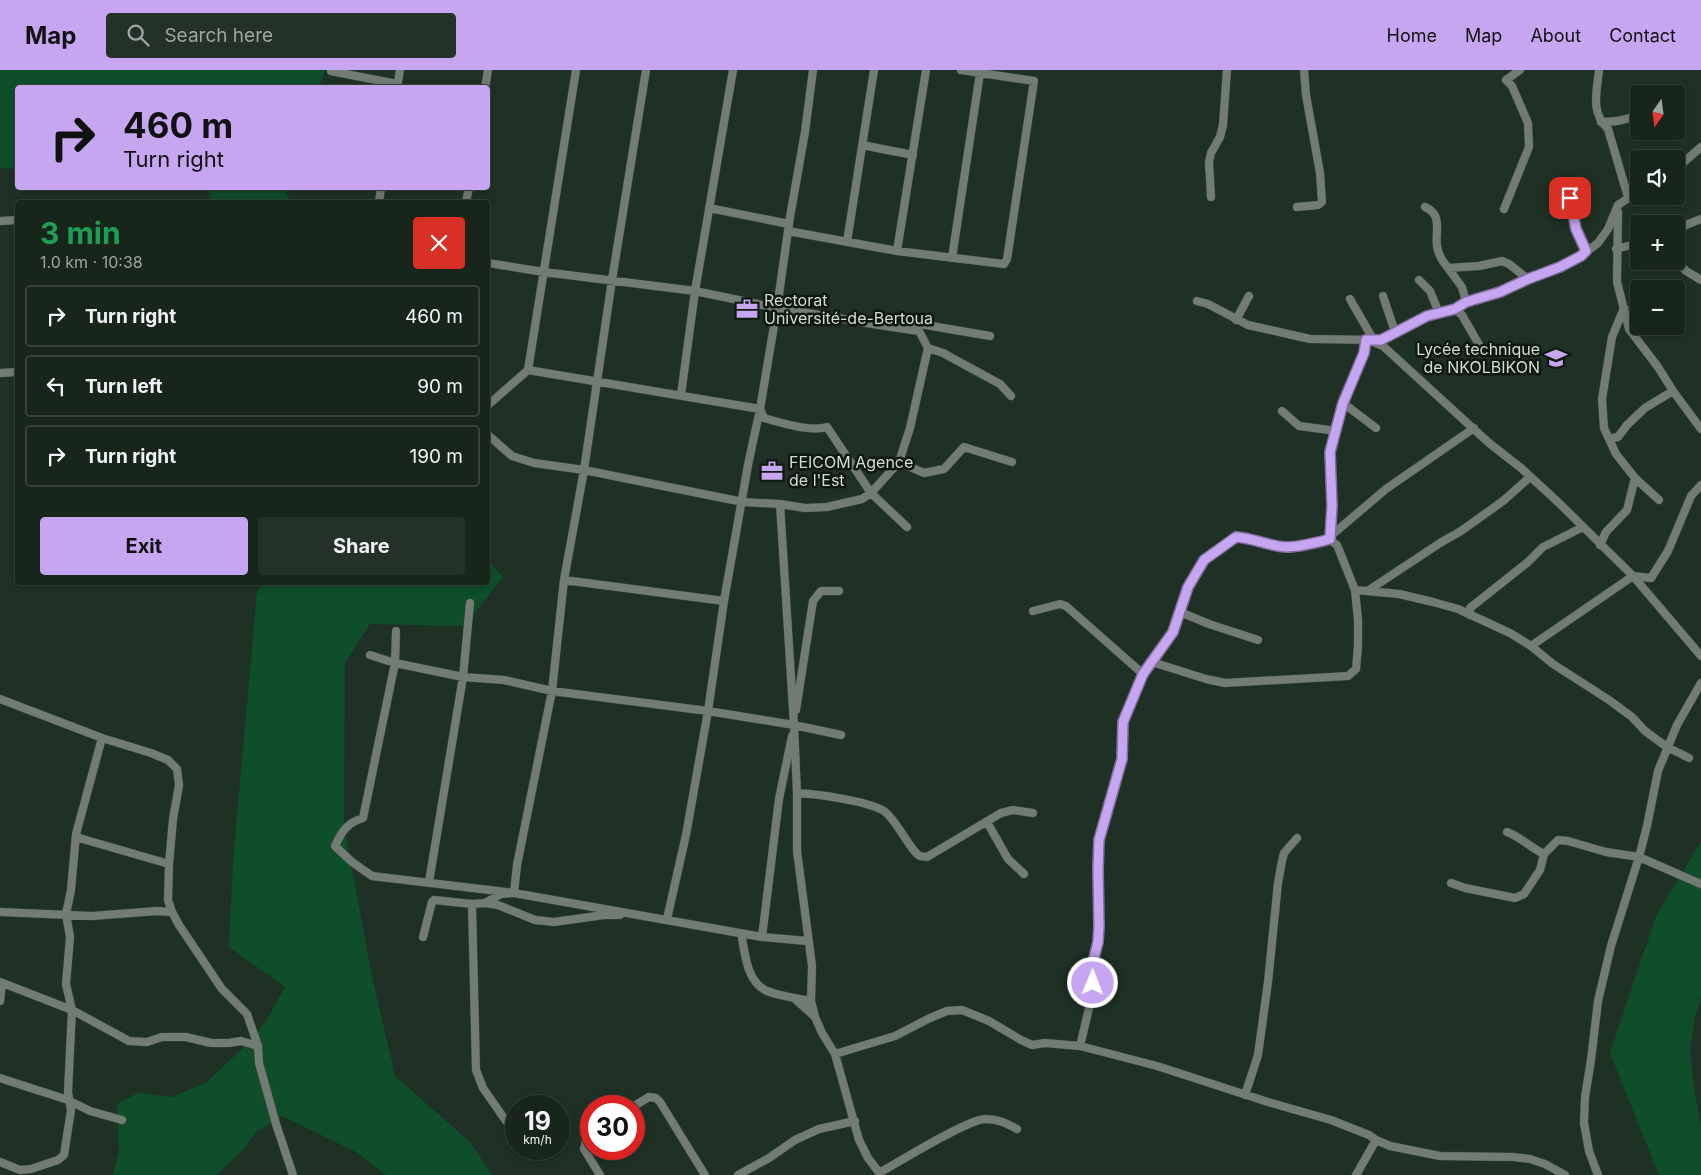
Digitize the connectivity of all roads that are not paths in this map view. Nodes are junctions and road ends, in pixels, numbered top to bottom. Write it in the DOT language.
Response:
graph roads {
  1 [pos="400,70"];
  2 [pos="488,70"];
  3 [pos="576,70"];
  4 [pos="646,70"];
  5 [pos="733,70"];
  6 [pos="813,70"];
  7 [pos="874,70"];
  8 [pos="926,70"];
  9 [pos="961,70"];
  10 [pos="1227,70"];
  11 [pos="1304,70"];
  12 [pos="1520,70"];
  13 [pos="1599,70"];
  14 [pos="331,71"];
  15 [pos="980,73"];
  16 [pos="393,85"];
  17 [pos="397,85"];
  18 [pos="486,85"];
  19 [pos="1630,118"];
  20 [pos="1601,122"];
  21 [pos="862,145"];
  22 [pos="1701,147"];
  23 [pos="913,155"];
  24 [pos="1685,161"];
  25 [pos="1628,197"];
  26 [pos="1211,198"];
  27 [pos="1570,198"];
  28 [pos="1618,205"];
  29 [pos="1297,207"];
  30 [pos="1425,207"];
  31 [pos="709,208"];
  32 [pos="1504,209"];
  33 [pos="1701,219"];
  34 [pos="15,220"];
  35 [pos="0,221"];
  36 [pos="1685,225"];
  37 [pos="788,227"];
  38 [pos="847,242"];
  39 [pos="1630,245"];
  40 [pos="1616,249"];
  41 [pos="898,251"];
  42 [pos="1586,251"];
  43 [pos="952,258"];
  44 [pos="490,263"];
  45 [pos="1448,268"];
  46 [pos="1685,270"];
  47 [pos="544,272"];
  48 [pos="1528,279"];
  49 [pos="612,280"];
  50 [pos="1419,280"];
  51 [pos="1701,280"];
  52 [pos="695,291"];
  53 [pos="1249,296"];
  54 [pos="1383,296"];
  55 [pos="1350,299"];
  56 [pos="1196,301"];
  57 [pos="1466,302"];
  58 [pos="777,308"];
  59 [pos="1624,308"];
  60 [pos="1455,309"];
  61 [pos="1439,313"];
  62 [pos="1236,320"];
  63 [pos="879,325"];
  64 [pos="1398,332"];
  65 [pos="990,336"];
  66 [pos="1366,340"];
  67 [pos="1381,340"];
  68 [pos="928,348"];
  69 [pos="1482,350"];
  70 [pos="528,370"];
  71 [pos="0,372"];
  72 [pos="15,372"];
  73 [pos="598,381"];
  74 [pos="1672,391"];
  75 [pos="681,395"];
  76 [pos="1011,396"];
  77 [pos="490,402"];
  78 [pos="1343,403"];
  79 [pos="760,409"];
  80 [pos="1282,411"];
  81 [pos="1376,428"];
  82 [pos="1474,428"];
  83 [pos="1701,430"];
  84 [pos="1337,431"];
  85 [pos="490,437"];
  86 [pos="1609,439"];
  87 [pos="899,462"];
  88 [pos="1012,462"];
  89 [pos="584,470"];
  90 [pos="1530,477"];
  91 [pos="1636,478"];
  92 [pos="1701,485"];
  93 [pos="871,493"];
  94 [pos="1659,500"];
  95 [pos="743,502"];
  96 [pos="780,504"];
  97 [pos="907,527"];
  98 [pos="1584,527"];
  99 [pos="1330,539"];
  100 [pos="1600,545"];
  101 [pos="1633,576"];
  102 [pos="564,580"];
  103 [pos="1356,590"];
  104 [pos="1369,590"];
  105 [pos="840,591"];
  106 [pos="724,601"];
  107 [pos="470,604"];
  108 [pos="1032,611"];
  109 [pos="1180,612"];
  110 [pos="1470,615"];
  111 [pos="396,631"];
  112 [pos="1258,640"];
  113 [pos="1531,646"];
  114 [pos="370,655"];
  115 [pos="1701,656"];
  116 [pos="1152,662"];
  117 [pos="396,663"];
  118 [pos="1143,674"];
  119 [pos="463,677"];
  120 [pos="1701,683"];
  121 [pos="552,691"];
  122 [pos="0,699"];
  123 [pos="708,711"];
  124 [pos="794,725"];
  125 [pos="841,735"];
  126 [pos="102,738"];
  127 [pos="1667,747"];
  128 [pos="1689,758"];
  129 [pos="798,793"];
  130 [pos="1033,813"];
  131 [pos="987,822"];
  132 [pos="1507,832"];
  133 [pos="76,834"];
  134 [pos="1298,838"];
  135 [pos="1544,854"];
  136 [pos="1639,857"];
  137 [pos="169,864"];
  138 [pos="1024,874"];
  139 [pos="429,882"];
  140 [pos="1451,883"];
  141 [pos="1701,884"];
  142 [pos="514,893"];
  143 [pos="485,902"];
  144 [pos="472,904"];
  145 [pos="0,912"];
  146 [pos="172,912"];
  147 [pos="66,914"];
  148 [pos="667,919"];
  149 [pos="741,933"];
  150 [pos="423,937"];
  151 [pos="762,937"];
  152 [pos="808,941"];
  153 [pos="1,982"];
  154 [pos="792,997"];
  155 [pos="0,1001"];
  156 [pos="811,1001"];
  157 [pos="72,1010"];
  158 [pos="815,1017"];
  159 [pos="258,1046"];
  160 [pos="1080,1046"];
  161 [pos="835,1054"];
  162 [pos="0,1078"];
  163 [pos="1245,1095"];
  164 [pos="645,1099"];
  165 [pos="68,1100"];
  166 [pos="122,1120"];
  167 [pos="505,1120"];
  168 [pos="855,1121"];
  169 [pos="1018,1129"];
  170 [pos="1376,1140"];
  171 [pos="591,1160"];
  172 [pos="0,1162"];
  173 [pos="12,1168"];
  174 [pos="880,1174"];
  175 [pos="29,1175"];
  176 [pos="293,1175"];
  177 [pos="600,1175"];
  178 [pos="705,1175"];
  179 [pos="738,1175"];
  180 [pos="1356,1175"];
  181 [pos="1565,1175"];
  182 [pos="1598,1175"];
  1 -- 17 [label="street"];
  2 -- 18 [label="street"];
  3 -- 47 [label="street"];
  4 -- 49 [label="street"];
  5 -- 31 [label="street"];
  6 -- 37 [label="street"];
  7 -- 21 [label="street"];
  8 -- 23 [label="street"];
  9 -- 15 [label="street"];
  10 -- 26 [label="street"];
  11 -- 29 [label="street"];
  12 -- 32 [label="street"];
  13 -- 20 [label="street"];
  14 -- 16 [label="street"];
  15 -- 43 [label="street"];
  15 -- 43 [label="street"];
  19 -- 20 [label="street"];
  20 -- 25 [label="street"];
  21 -- 23 [label="street"];
  21 -- 38 [label="street"];
  22 -- 24 [label="street"];
  23 -- 41 [label="street"];
  25 -- 28 [label="street"];
  27 -- 42 [label="street"];
  28 -- 40 [label="street"];
  28 -- 42 [label="street"];
  30 -- 45 [label="street"];
  31 -- 37 [label="street"];
  31 -- 52 [label="street"];
  33 -- 36 [label="street"];
  34 -- 35 [label="street"];
  37 -- 38 [label="street"];
  37 -- 58 [label="street"];
  38 -- 41 [label="street"];
  39 -- 40 [label="street"];
  40 -- 59 [label="street"];
  41 -- 43 [label="street"];
  42 -- 48 [label="street"];
  44 -- 47 [label="street"];
  45 -- 48 [label="street"];
  45 -- 57 [label="street"];
  46 -- 51 [label="street"];
  47 -- 49 [label="street"];
  47 -- 70 [label="street"];
  48 -- 57 [label="street"];
  49 -- 52 [label="street"];
  49 -- 73 [label="street"];
  50 -- 61 [label="street"];
  52 -- 58 [label="street"];
  52 -- 75 [label="street"];
  53 -- 62 [label="street"];
  54 -- 64 [label="street"];
  55 -- 67 [label="street"];
  56 -- 62 [label="street"];
  57 -- 60 [label="street"];
  58 -- 63 [label="street"];
  58 -- 79 [label="street"];
  59 -- 74 [label="street"];
  59 -- 86 [label="street"];
  60 -- 61 [label="street"];
  60 -- 69 [label="street"];
  61 -- 64 [label="street"];
  62 -- 66 [label="street"];
  63 -- 65 [label="street"];
  63 -- 68 [label="street"];
  64 -- 67 [label="street"];
  66 -- 67 [label="street"];
  66 -- 78 [label="street"];
  66 -- 82 [label="street"];
  68 -- 76 [label="street"];
  68 -- 87 [label="street"];
  70 -- 73 [label="street"];
  70 -- 77 [label="street"];
  71 -- 72 [label="street"];
  73 -- 75 [label="street"];
  73 -- 89 [label="street"];
  74 -- 83 [label="street"];
  74 -- 86 [label="street"];
  75 -- 79 [label="street"];
  78 -- 81 [label="street"];
  78 -- 84 [label="street"];
  79 -- 93 [label="street"];
  79 -- 95 [label="street"];
  80 -- 84 [label="street"];
  82 -- 90 [label="street"];
  82 -- 99 [label="street"];
  84 -- 99 [label="street"];
  85 -- 89 [label="street"];
  86 -- 91 [label="street"];
  87 -- 88 [label="street"];
  87 -- 93 [label="street"];
  89 -- 95 [label="street"];
  89 -- 102 [label="street"];
  90 -- 98 [label="street"];
  90 -- 104 [label="street"];
  91 -- 94 [label="street"];
  91 -- 100 [label="street"];
  92 -- 101 [label="street"];
  93 -- 96 [label="street"];
  93 -- 97 [label="street"];
  95 -- 96 [label="street"];
  95 -- 106 [label="street"];
  96 -- 124 [label="street"];
  98 -- 100 [label="street"];
  98 -- 110 [label="street"];
  99 -- 103 [label="street"];
  99 -- 109 [label="street"];
  100 -- 101 [label="street"];
  101 -- 113 [label="street"];
  101 -- 115 [label="street"];
  102 -- 106 [label="street"];
  102 -- 121 [label="street"];
  103 -- 104 [label="street"];
  103 -- 116 [label="street"];
  104 -- 110 [label="street"];
  105 -- 124 [label="street"];
  106 -- 123 [label="street"];
  107 -- 119 [label="street"];
  108 -- 118 [label="street"];
  109 -- 112 [label="street"];
  109 -- 116 [label="street"];
  110 -- 113 [label="street"];
  111 -- 117 [label="street"];
  113 -- 127 [label="street"];
  114 -- 117 [label="street"];
  116 -- 118 [label="street"];
  117 -- 119 [label="street"];
  117 -- 139 [label="street"];
  118 -- 160 [label="street"];
  119 -- 121 [label="street"];
  119 -- 139 [label="street"];
  120 -- 127 [label="street"];
  121 -- 123 [label="street"];
  121 -- 142 [label="street"];
  122 -- 126 [label="street"];
  123 -- 124 [label="street"];
  123 -- 148 [label="street"];
  124 -- 125 [label="street"];
  124 -- 129 [label="street"];
  124 -- 151 [label="street"];
  126 -- 133 [label="street"];
  126 -- 137 [label="street"];
  127 -- 128 [label="street"];
  127 -- 136 [label="street"];
  129 -- 131 [label="street"];
  129 -- 152 [label="street"];
  130 -- 131 [label="street"];
  131 -- 138 [label="street"];
  132 -- 135 [label="street"];
  133 -- 137 [label="street"];
  133 -- 147 [label="street"];
  134 -- 163 [label="street"];
  135 -- 136 [label="street"];
  135 -- 140 [label="street"];
  136 -- 141 [label="street"];
  136 -- 182 [label="street"];
  137 -- 146 [label="street"];
  139 -- 142 [label="street"];
  142 -- 143 [label="street"];
  142 -- 148 [label="street"];
  143 -- 144 [label="street"];
  143 -- 148 [label="street"];
  144 -- 150 [label="street"];
  144 -- 167 [label="street"];
  145 -- 147 [label="street"];
  146 -- 147 [label="street"];
  146 -- 159 [label="street"];
  147 -- 157 [label="street"];
  148 -- 149 [label="street"];
  149 -- 151 [label="street"];
  149 -- 154 [label="street"];
  151 -- 152 [label="street"];
  152 -- 156 [label="street"];
  153 -- 155 [label="street"];
  153 -- 157 [label="street"];
  154 -- 156 [label="street"];
  154 -- 158 [label="street"];
  156 -- 158 [label="street"];
  157 -- 159 [label="street"];
  157 -- 165 [label="street"];
  158 -- 161 [label="street"];
  159 -- 176 [label="street"];
  160 -- 161 [label="street"];
  160 -- 163 [label="street"];
  161 -- 168 [label="street"];
  162 -- 165 [label="street"];
  163 -- 170 [label="street"];
  164 -- 178 [label="street"];
  165 -- 166 [label="street"];
  165 -- 173 [label="street"];
  168 -- 174 [label="street"];
  168 -- 179 [label="street"];
  169 -- 174 [label="street"];
  170 -- 180 [label="street"];
  170 -- 181 [label="street"];
  171 -- 177 [label="street"];
  172 -- 173 [label="street"];
  173 -- 175 [label="street"];
}
